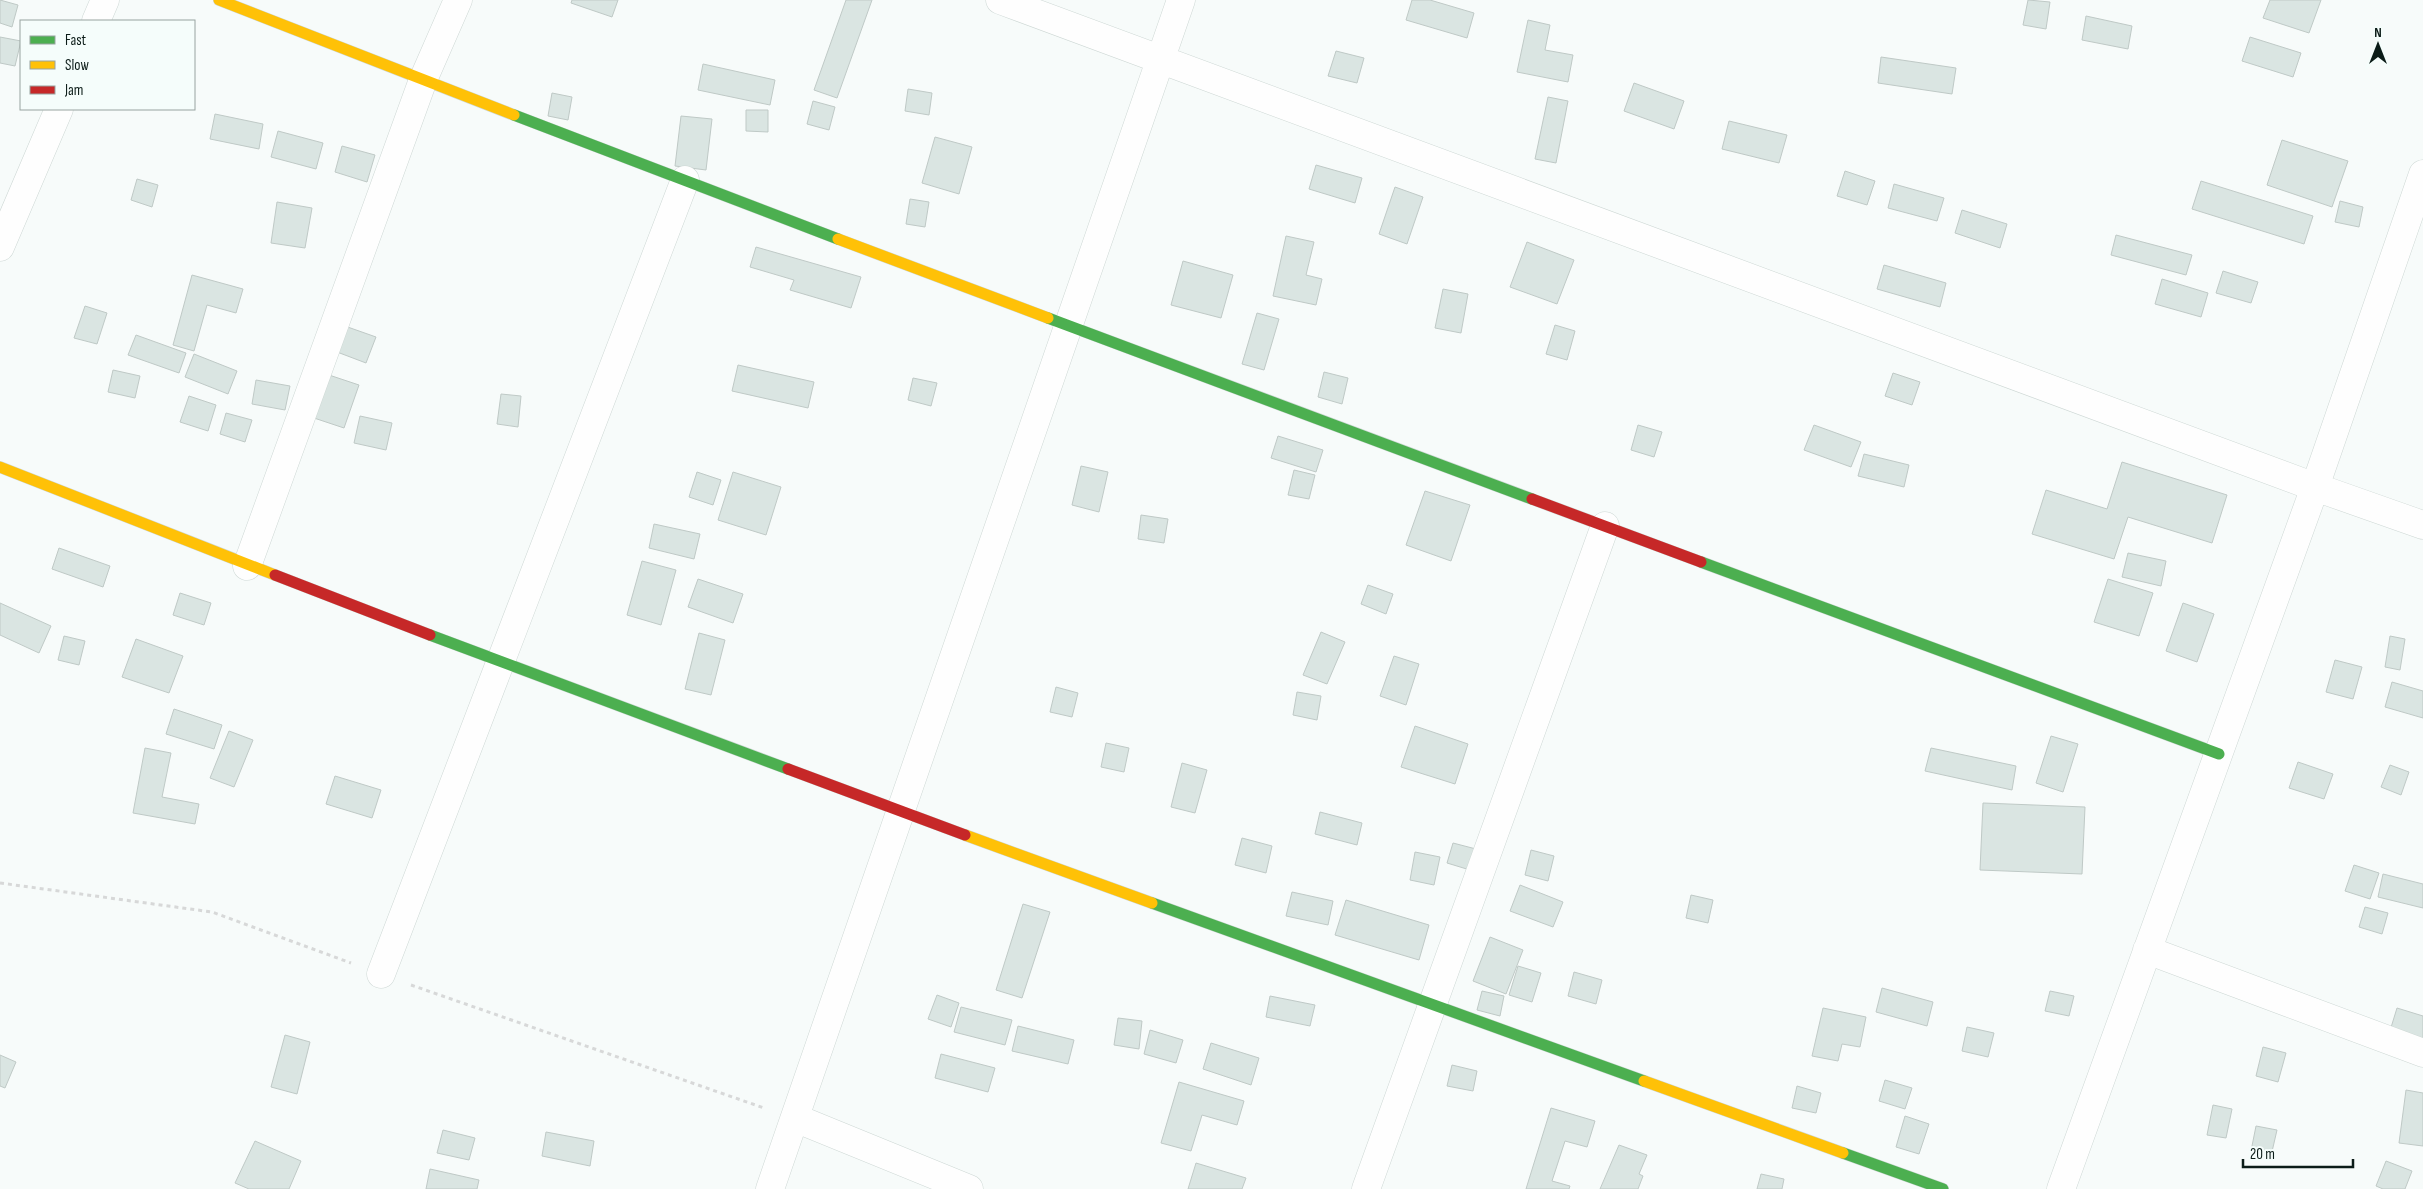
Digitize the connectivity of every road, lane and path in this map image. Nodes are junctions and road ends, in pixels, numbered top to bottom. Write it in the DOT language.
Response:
graph roads {
  1 [pos="105,0"];
  2 [pos="219,0"];
  3 [pos="458,0"];
  4 [pos="1000,0"];
  5 [pos="1181,0"];
  6 [pos="96,20"];
  7 [pos="1161,60"];
  8 [pos="423,80"];
  9 [pos="59,110"];
  10 [pos="2423,174"];
  11 [pos="685,180"];
  12 [pos="0,247"];
  13 [pos="1069,326"];
  14 [pos="0,467"];
  15 [pos="2316,487"];
  16 [pos="2423,525"];
  17 [pos="1605,526"];
  18 [pos="247,566"];
  19 [pos="501,661"];
  20 [pos="2218,754"];
  21 [pos="901,810"];
  22 [pos="2147,950"];
  23 [pos="381,974"];
  24 [pos="1433,1004"];
  25 [pos="2423,1053"];
  26 [pos="795,1118"];
  27 [pos="770,1189"];
  28 [pos="969,1189"];
  29 [pos="1366,1189"];
  30 [pos="1943,1189"];
  31 [pos="2060,1189"];
  1 -- 6 [label="street"];
  2 -- 8 [label="street"];
  3 -- 8 [label="street"];
  4 -- 7 [label="street"];
  5 -- 7 [label="street"];
  7 -- 13 [label="street"];
  7 -- 15 [label="street"];
  8 -- 11 [label="street"];
  8 -- 18 [label="street"];
  9 -- 12 [label="street"];
  10 -- 15 [label="street"];
  11 -- 13 [label="street"];
  11 -- 19 [label="street"];
  13 -- 17 [label="street"];
  13 -- 21 [label="street"];
  14 -- 18 [label="street"];
  15 -- 16 [label="street"];
  15 -- 20 [label="street"];
  17 -- 20 [label="street"];
  17 -- 24 [label="street"];
  18 -- 19 [label="street"];
  19 -- 21 [label="street"];
  19 -- 23 [label="street"];
  20 -- 22 [label="street"];
  21 -- 24 [label="street"];
  21 -- 26 [label="street"];
  22 -- 25 [label="street"];
  22 -- 31 [label="street"];
  24 -- 29 [label="street"];
  24 -- 30 [label="street"];
  26 -- 27 [label="street"];
  26 -- 28 [label="street"];
}
